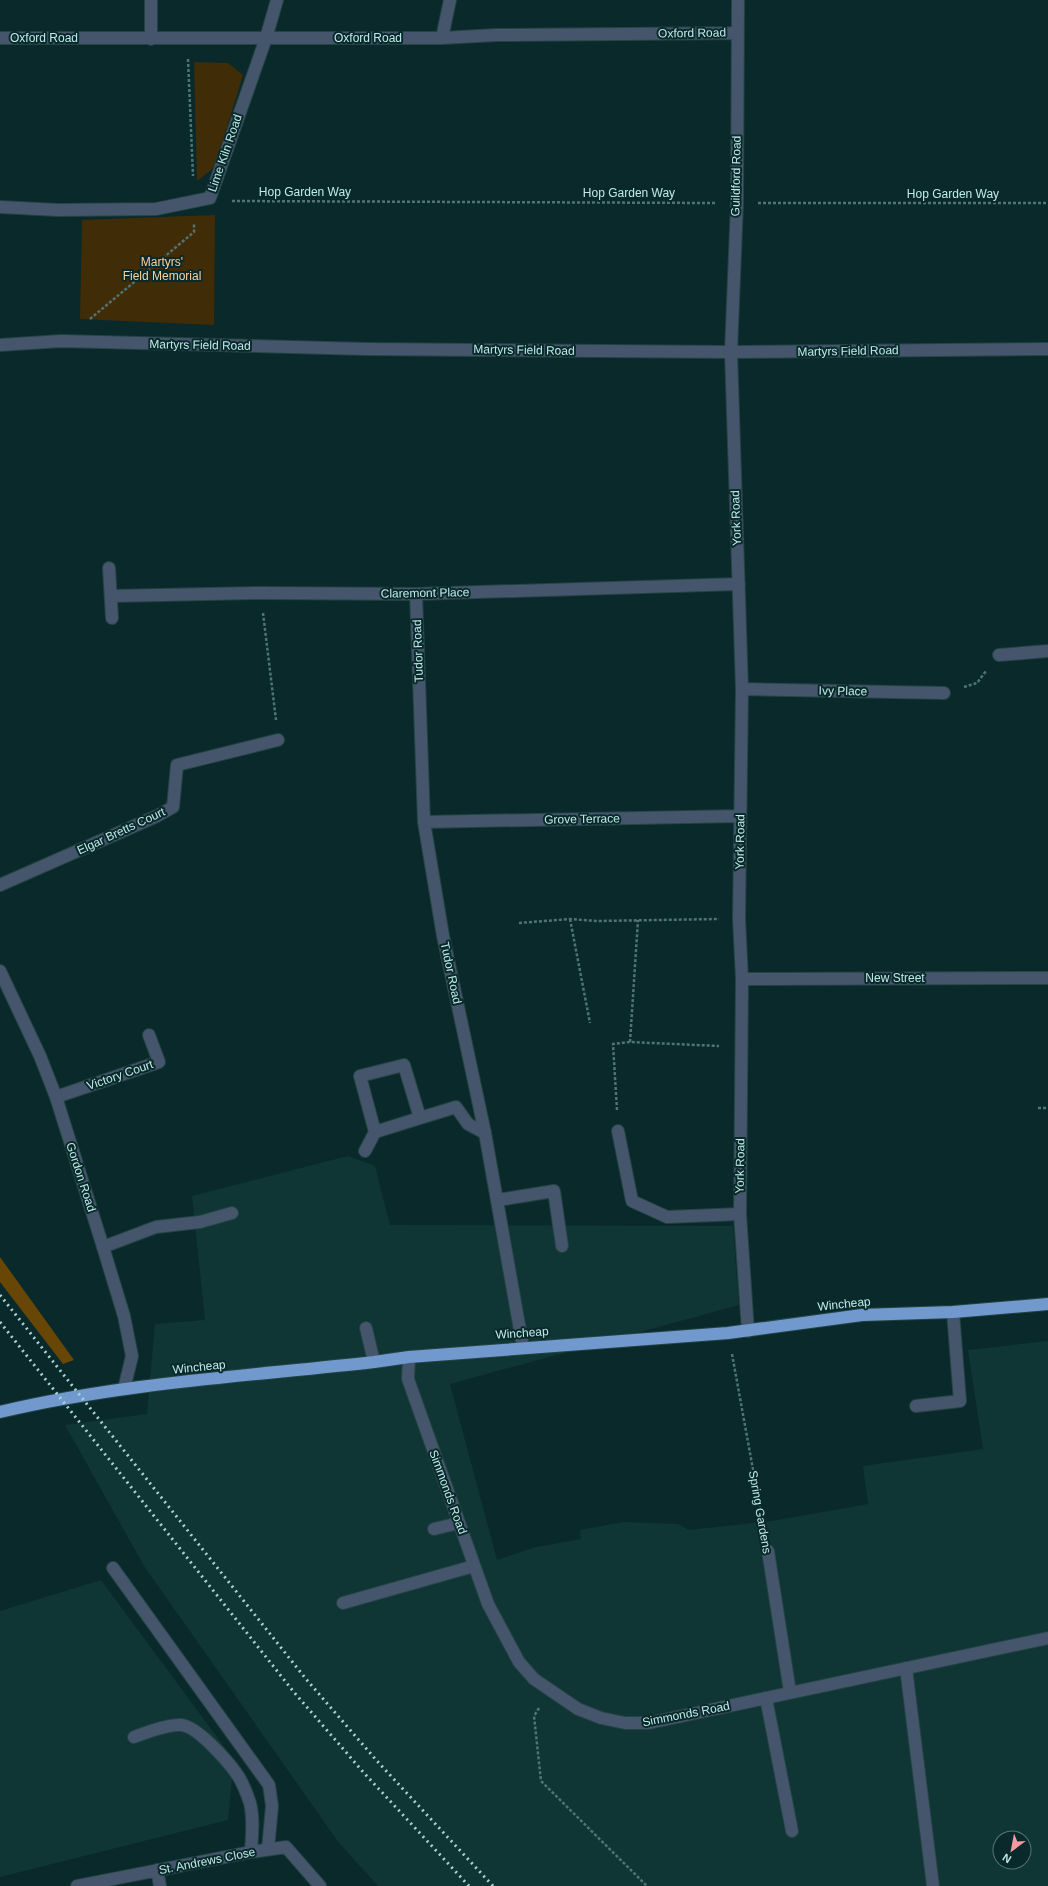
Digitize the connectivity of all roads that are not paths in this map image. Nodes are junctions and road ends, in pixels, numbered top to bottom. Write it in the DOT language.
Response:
graph roads {
  1 [pos="151,0"];
  2 [pos="277,0"];
  3 [pos="450,0"];
  4 [pos="738,0"];
  5 [pos="737,33"];
  6 [pos="0,38"];
  7 [pos="151,38"];
  8 [pos="266,38"];
  9 [pos="442,38"];
  10 [pos="0,207"];
  11 [pos="0,345"];
  12 [pos="1048,348"];
  13 [pos="731,352"];
  14 [pos="109,568"];
  15 [pos="738,584"];
  16 [pos="416,594"];
  17 [pos="111,596"];
  18 [pos="112,618"];
  19 [pos="1048,651"];
  20 [pos="999,654"];
  21 [pos="742,689"];
  22 [pos="944,694"];
  23 [pos="278,740"];
  24 [pos="740,816"];
  25 [pos="424,822"];
  26 [pos="0,886"];
  27 [pos="0,971"];
  28 [pos="1048,978"];
  29 [pos="742,979"];
  30 [pos="5,993"];
  31 [pos="149,1035"];
  32 [pos="56,1097"];
  33 [pos="420,1118"];
  34 [pos="618,1131"];
  35 [pos="375,1132"];
  36 [pos="485,1133"];
  37 [pos="365,1151"];
  38 [pos="498,1200"];
  39 [pos="232,1213"];
  40 [pos="740,1214"];
  41 [pos="562,1246"];
  42 [pos="103,1247"];
  43 [pos="1048,1304"];
  44 [pos="953,1312"];
  45 [pos="366,1328"];
  46 [pos="748,1331"];
  47 [pos="523,1347"];
  48 [pos="409,1357"];
  49 [pos="374,1362"];
  50 [pos="124,1389"];
  51 [pos="916,1406"];
  52 [pos="0,1412"];
  53 [pos="459,1523"];
  54 [pos="434,1529"];
  55 [pos="768,1551"];
  56 [pos="474,1566"];
  57 [pos="113,1568"];
  58 [pos="343,1603"];
  59 [pos="1048,1638"];
  60 [pos="906,1668"];
  61 [pos="790,1692"];
  62 [pos="766,1698"];
  63 [pos="134,1736"];
  64 [pos="792,1830"];
  65 [pos="268,1849"];
  66 [pos="251,1852"];
  67 [pos="157,1870"];
  68 [pos="77,1886"];
  69 [pos="160,1886"];
  70 [pos="320,1886"];
  71 [pos="933,1886"];
  1 -- 7 [label="street"];
  2 -- 8 [label="street, Lime Kiln Road"];
  3 -- 9 [label="street"];
  4 -- 5 [label="street, Guildford Road"];
  5 -- 9 [label="street, Oxford Road"];
  5 -- 13 [label="street, Guildford Road"];
  6 -- 7 [label="street, Oxford Road"];
  7 -- 8 [label="street, Oxford Road"];
  8 -- 9 [label="street, Oxford Road"];
  8 -- 10 [label="street, Lime Kiln Road"];
  11 -- 13 [label="street, Martyrs Field Road"];
  12 -- 13 [label="street, Martyrs Field Road"];
  13 -- 15 [label="street, York Road"];
  14 -- 17 [label="street"];
  15 -- 16 [label="street, Claremont Place"];
  15 -- 21 [label="street, York Road"];
  16 -- 17 [label="street, Claremont Place"];
  16 -- 25 [label="street, Tudor Road"];
  17 -- 18 [label="street"];
  19 -- 20 [label="street"];
  21 -- 22 [label="street, Ivy Place"];
  21 -- 24 [label="street, York Road"];
  23 -- 26 [label="street, Elgar Bretts Court"];
  24 -- 25 [label="street, Grove Terrace"];
  24 -- 29 [label="street, York Road"];
  25 -- 36 [label="street, Tudor Road"];
  27 -- 30 [label="street, Gordon Road"];
  28 -- 29 [label="street, New Street"];
  29 -- 40 [label="street, York Road"];
  30 -- 32 [label="street, Gordon Road"];
  31 -- 32 [label="street, Victory Court"];
  32 -- 42 [label="street, Gordon Road"];
  33 -- 35 [label="street"];
  33 -- 35 [label="street"];
  33 -- 36 [label="street"];
  34 -- 40 [label="street"];
  35 -- 37 [label="street"];
  36 -- 38 [label="street, Tudor Road"];
  38 -- 41 [label="street"];
  38 -- 47 [label="street, Tudor Road"];
  39 -- 42 [label="street"];
  40 -- 46 [label="street, York Road"];
  42 -- 50 [label="street, Gordon Road"];
  43 -- 44 [label="highway, Wincheap"];
  44 -- 46 [label="highway, Wincheap"];
  44 -- 51 [label="street"];
  45 -- 49 [label="street"];
  46 -- 47 [label="highway, Wincheap"];
  47 -- 48 [label="highway, Wincheap"];
  48 -- 49 [label="highway, Wincheap"];
  48 -- 53 [label="street, Simmonds Road"];
  49 -- 50 [label="highway, Wincheap"];
  50 -- 52 [label="highway, Wincheap"];
  53 -- 54 [label="street"];
  53 -- 56 [label="street, Simmonds Road"];
  55 -- 61 [label="street, Spring Gardens"];
  56 -- 58 [label="street"];
  56 -- 62 [label="street, Simmonds Road"];
  57 -- 65 [label="street"];
  59 -- 60 [label="street, Simmonds Road"];
  60 -- 61 [label="street, Simmonds Road"];
  60 -- 71 [label="street"];
  61 -- 62 [label="street, Simmonds Road"];
  62 -- 64 [label="street"];
  63 -- 66 [label="street"];
  65 -- 66 [label="street, St. Andrews Close"];
  65 -- 70 [label="street, St. Andrews Close"];
  66 -- 67 [label="street, St. Andrews Close"];
  67 -- 68 [label="street, St. Andrews Close"];
  67 -- 69 [label="street"];
}
